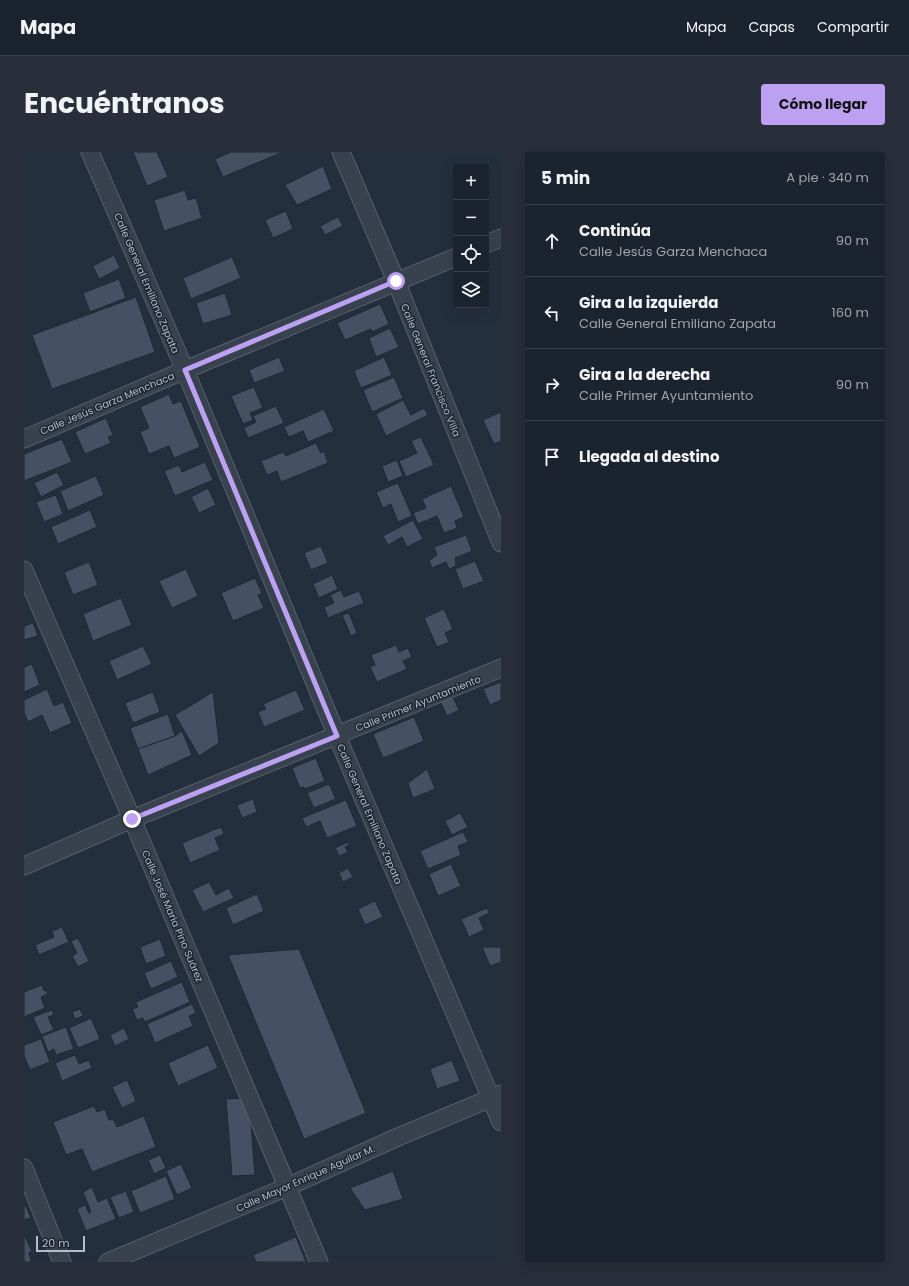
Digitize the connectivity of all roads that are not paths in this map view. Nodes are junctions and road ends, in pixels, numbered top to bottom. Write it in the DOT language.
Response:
graph roads {
  1 [pos="90,152"];
  2 [pos="341,152"];
  3 [pos="501,238"];
  4 [pos="489,243"];
  5 [pos="453,258"];
  6 [pos="396,281"];
  7 [pos="185,370"];
  8 [pos="24,439"];
  9 [pos="501,544"];
  10 [pos="24,570"];
  11 [pos="501,668"];
  12 [pos="337,736"];
  13 [pos="132,819"];
  14 [pos="24,866"];
  15 [pos="496,1096"];
  16 [pos="501,1122"];
  17 [pos="24,1168"];
  18 [pos="287,1187"];
  19 [pos="62,1262"];
  20 [pos="108,1262"];
  21 [pos="319,1262"];
  1 -- 7 [label="street, Calle General Emiliano Zapata"];
  2 -- 6 [label="street, Calle General Francisco Villa"];
  3 -- 4 [label="street"];
  5 -- 6 [label="street, Calle Jesús Garza Menchaca"];
  6 -- 7 [label="street, Calle Jesús Garza Menchaca"];
  6 -- 9 [label="street, Calle General Francisco Villa"];
  7 -- 8 [label="street, Calle Jesús Garza Menchaca"];
  7 -- 12 [label="street, Calle General Emiliano Zapata"];
  10 -- 13 [label="street, Calle José María Pino Suárez"];
  11 -- 12 [label="street, Calle Primer Ayuntamiento"];
  12 -- 13 [label="street, Calle Primer Ayuntamiento"];
  12 -- 15 [label="street, Calle General Emiliano Zapata"];
  13 -- 14 [label="street, Calle Primer Ayuntamiento"];
  13 -- 18 [label="street, Calle José María Pino Suárez"];
  15 -- 16 [label="street, Calle General Emiliano Zapata"];
  15 -- 18 [label="street, Calle Mayor Enrique Aguilar M."];
  17 -- 19 [label="street"];
  18 -- 20 [label="street, Calle Mayor Enrique Aguilar M."];
  18 -- 21 [label="street, Calle José María Pino Suárez"];
}
